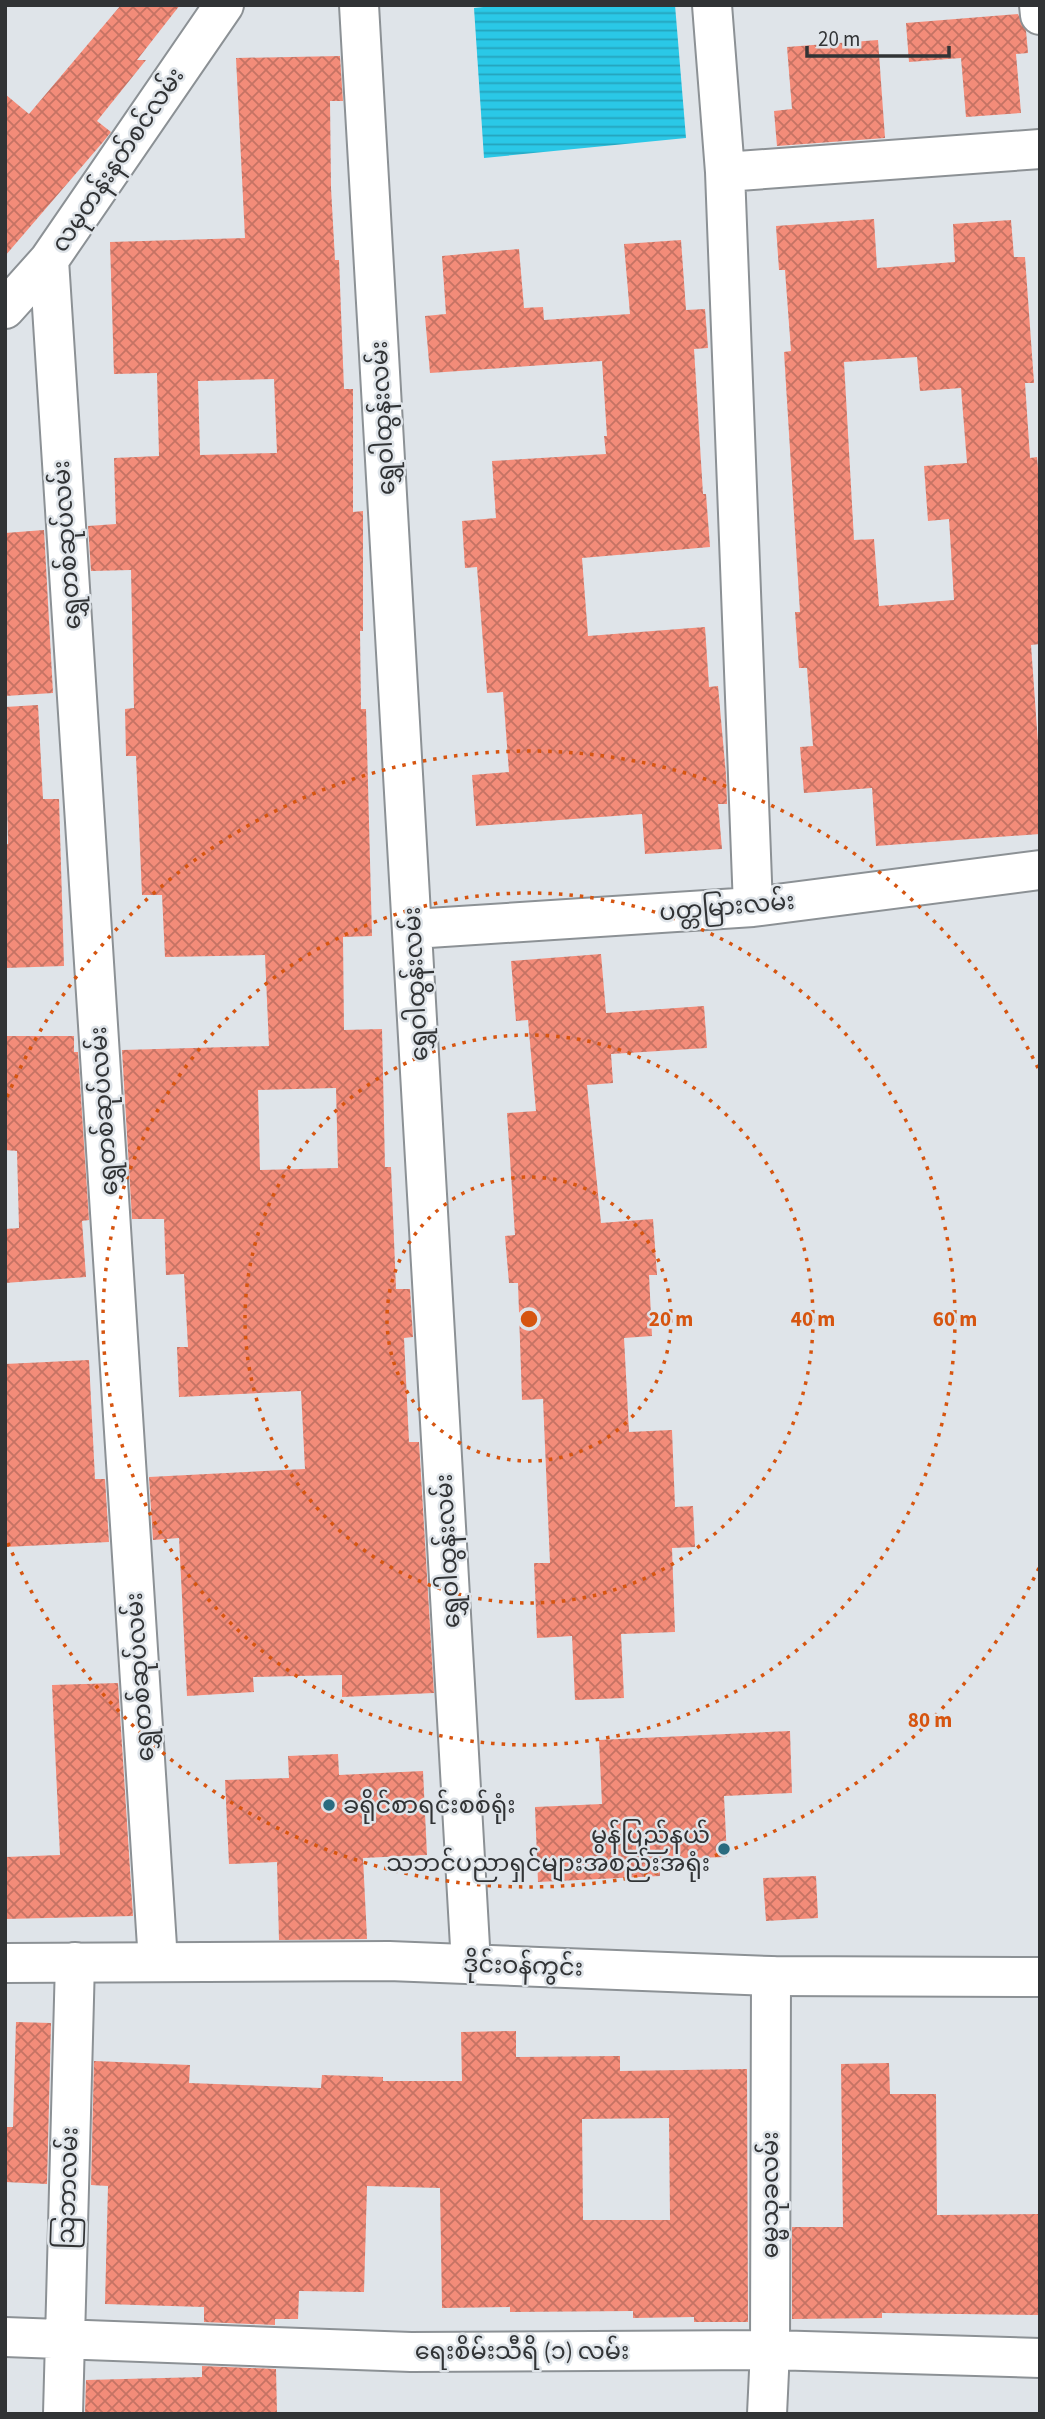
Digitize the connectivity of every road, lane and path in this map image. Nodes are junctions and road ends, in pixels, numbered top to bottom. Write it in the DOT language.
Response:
graph roads {
  1 [pos="224,5"];
  2 [pos="359,5"];
  3 [pos="712,5"];
  4 [pos="1039,5"];
  5 [pos="1040,15"];
  6 [pos="1040,149"];
  7 [pos="725,172"];
  8 [pos="49,260"];
  9 [pos="5,309"];
  10 [pos="1040,870"];
  11 [pos="753,908"];
  12 [pos="413,929"];
  13 [pos="75,1962"];
  14 [pos="158,1962"];
  15 [pos="5,1963"];
  16 [pos="471,1964"];
  17 [pos="771,1976"];
  18 [pos="1040,1977"];
  19 [pos="5,2337"];
  20 [pos="64,2339"];
  21 [pos="770,2350"];
  22 [pos="1040,2358"];
  23 [pos="64,2414"];
  24 [pos="767,2414"];
  1 -- 8 [label="street, လမုတန်းနတ်စင်လမ်း"];
  2 -- 12 [label="street, ရွှေဝါထွန်းလမ်း"];
  3 -- 7 [label="street"];
  4 -- 5 [label="street"];
  6 -- 7 [label="street"];
  7 -- 11 [label="street"];
  8 -- 9 [label="street, လမုတန်းနတ်စင်လမ်း"];
  8 -- 14 [label="street, ရွှေတစ်ဆုပ်လမ်း"];
  10 -- 11 [label="street, ပတ္တမြားလမ်း"];
  11 -- 12 [label="street, ပတ္တမြားလမ်း"];
  12 -- 16 [label="street, ရွှေဝါထွန်းလမ်း"];
  13 -- 14 [label="street, ဒိုင်းဝန်ကွင်း"];
  13 -- 15 [label="street, ဒိုင်းဝန်ကွင်း"];
  13 -- 20 [label="street, သြဘာလမ်း"];
  14 -- 16 [label="street, ဒိုင်းဝန်ကွင်း"];
  16 -- 17 [label="street, ဒိုင်းဝန်ကွင်း"];
  17 -- 18 [label="street, ဒိုင်းဝန်ကွင်း"];
  17 -- 21 [label="street, ဓမ္မသုခလမ်း"];
  19 -- 20 [label="street, ရေးစိမ်းသီရိ (၁) လမ်း"];
  20 -- 21 [label="street, ရေးစိမ်းသီရိ (၁) လမ်း"];
  20 -- 23 [label="street, သြဘာလမ်း"];
  21 -- 22 [label="street, ရေးစိမ်းသီရိ (၁) လမ်း"];
  21 -- 24 [label="street, ဓမ္မသုခလမ်း"];
}
